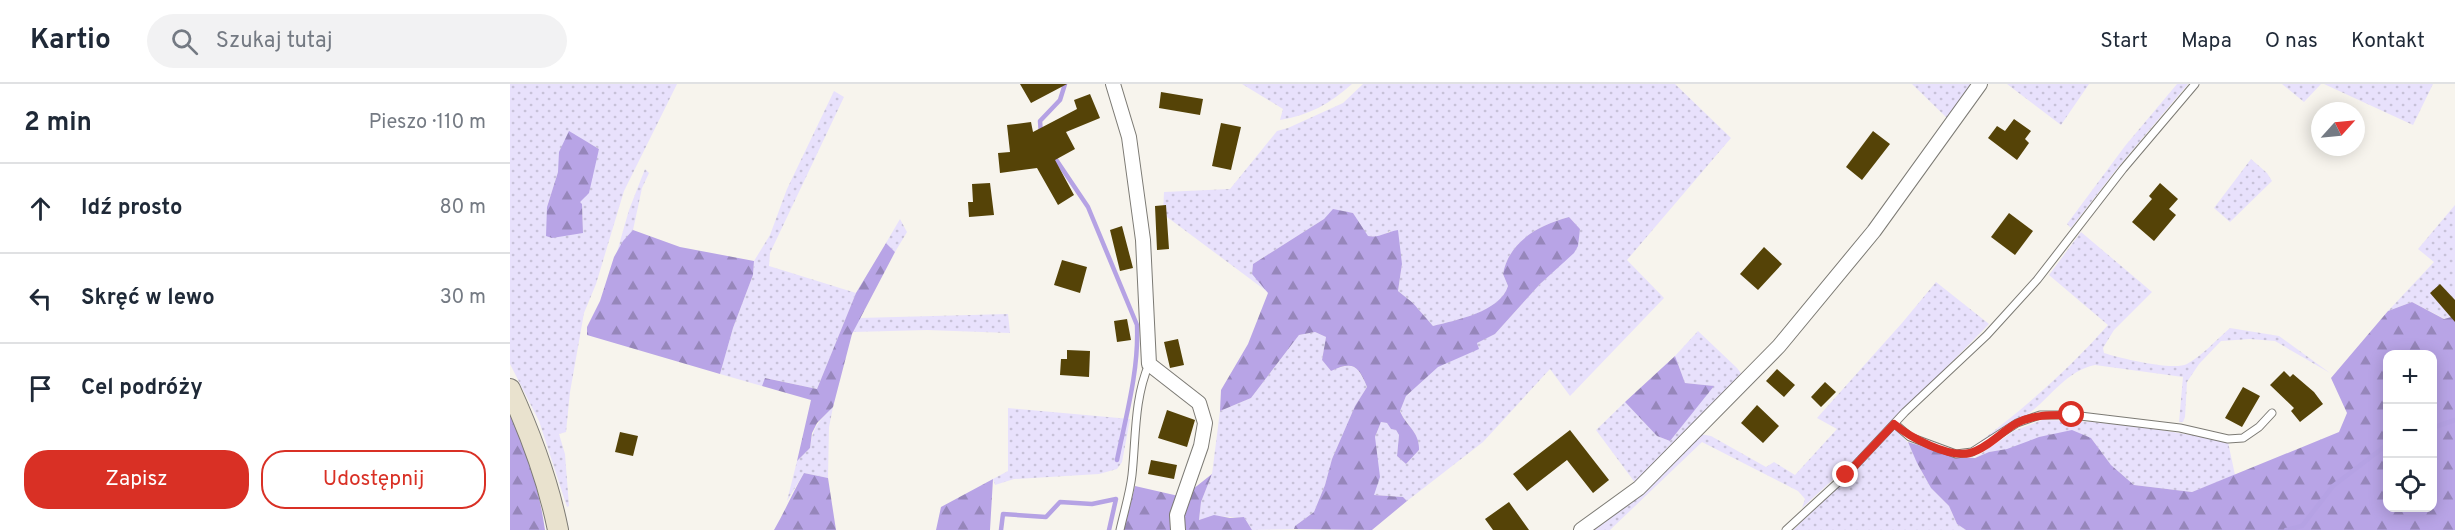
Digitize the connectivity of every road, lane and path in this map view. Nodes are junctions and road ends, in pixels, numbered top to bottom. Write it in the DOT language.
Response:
graph roads {
  1 [pos="1113,84"];
  2 [pos="1980,84"];
  3 [pos="2195,84"];
  4 [pos="1149,364"];
  5 [pos="510,389"];
  6 [pos="2272,413"];
  7 [pos="1894,424"];
  8 [pos="558,530"];
  9 [pos="1120,530"];
  10 [pos="1178,530"];
  11 [pos="1581,530"];
  12 [pos="1786,530"];
  1 -- 4 [label="street"];
  2 -- 11 [label="street"];
  3 -- 7 [label="lane"];
  4 -- 9 [label="lane"];
  4 -- 10 [label="street"];
  5 -- 8 [label="street"];
  6 -- 7 [label="lane"];
  7 -- 12 [label="lane"];
}
